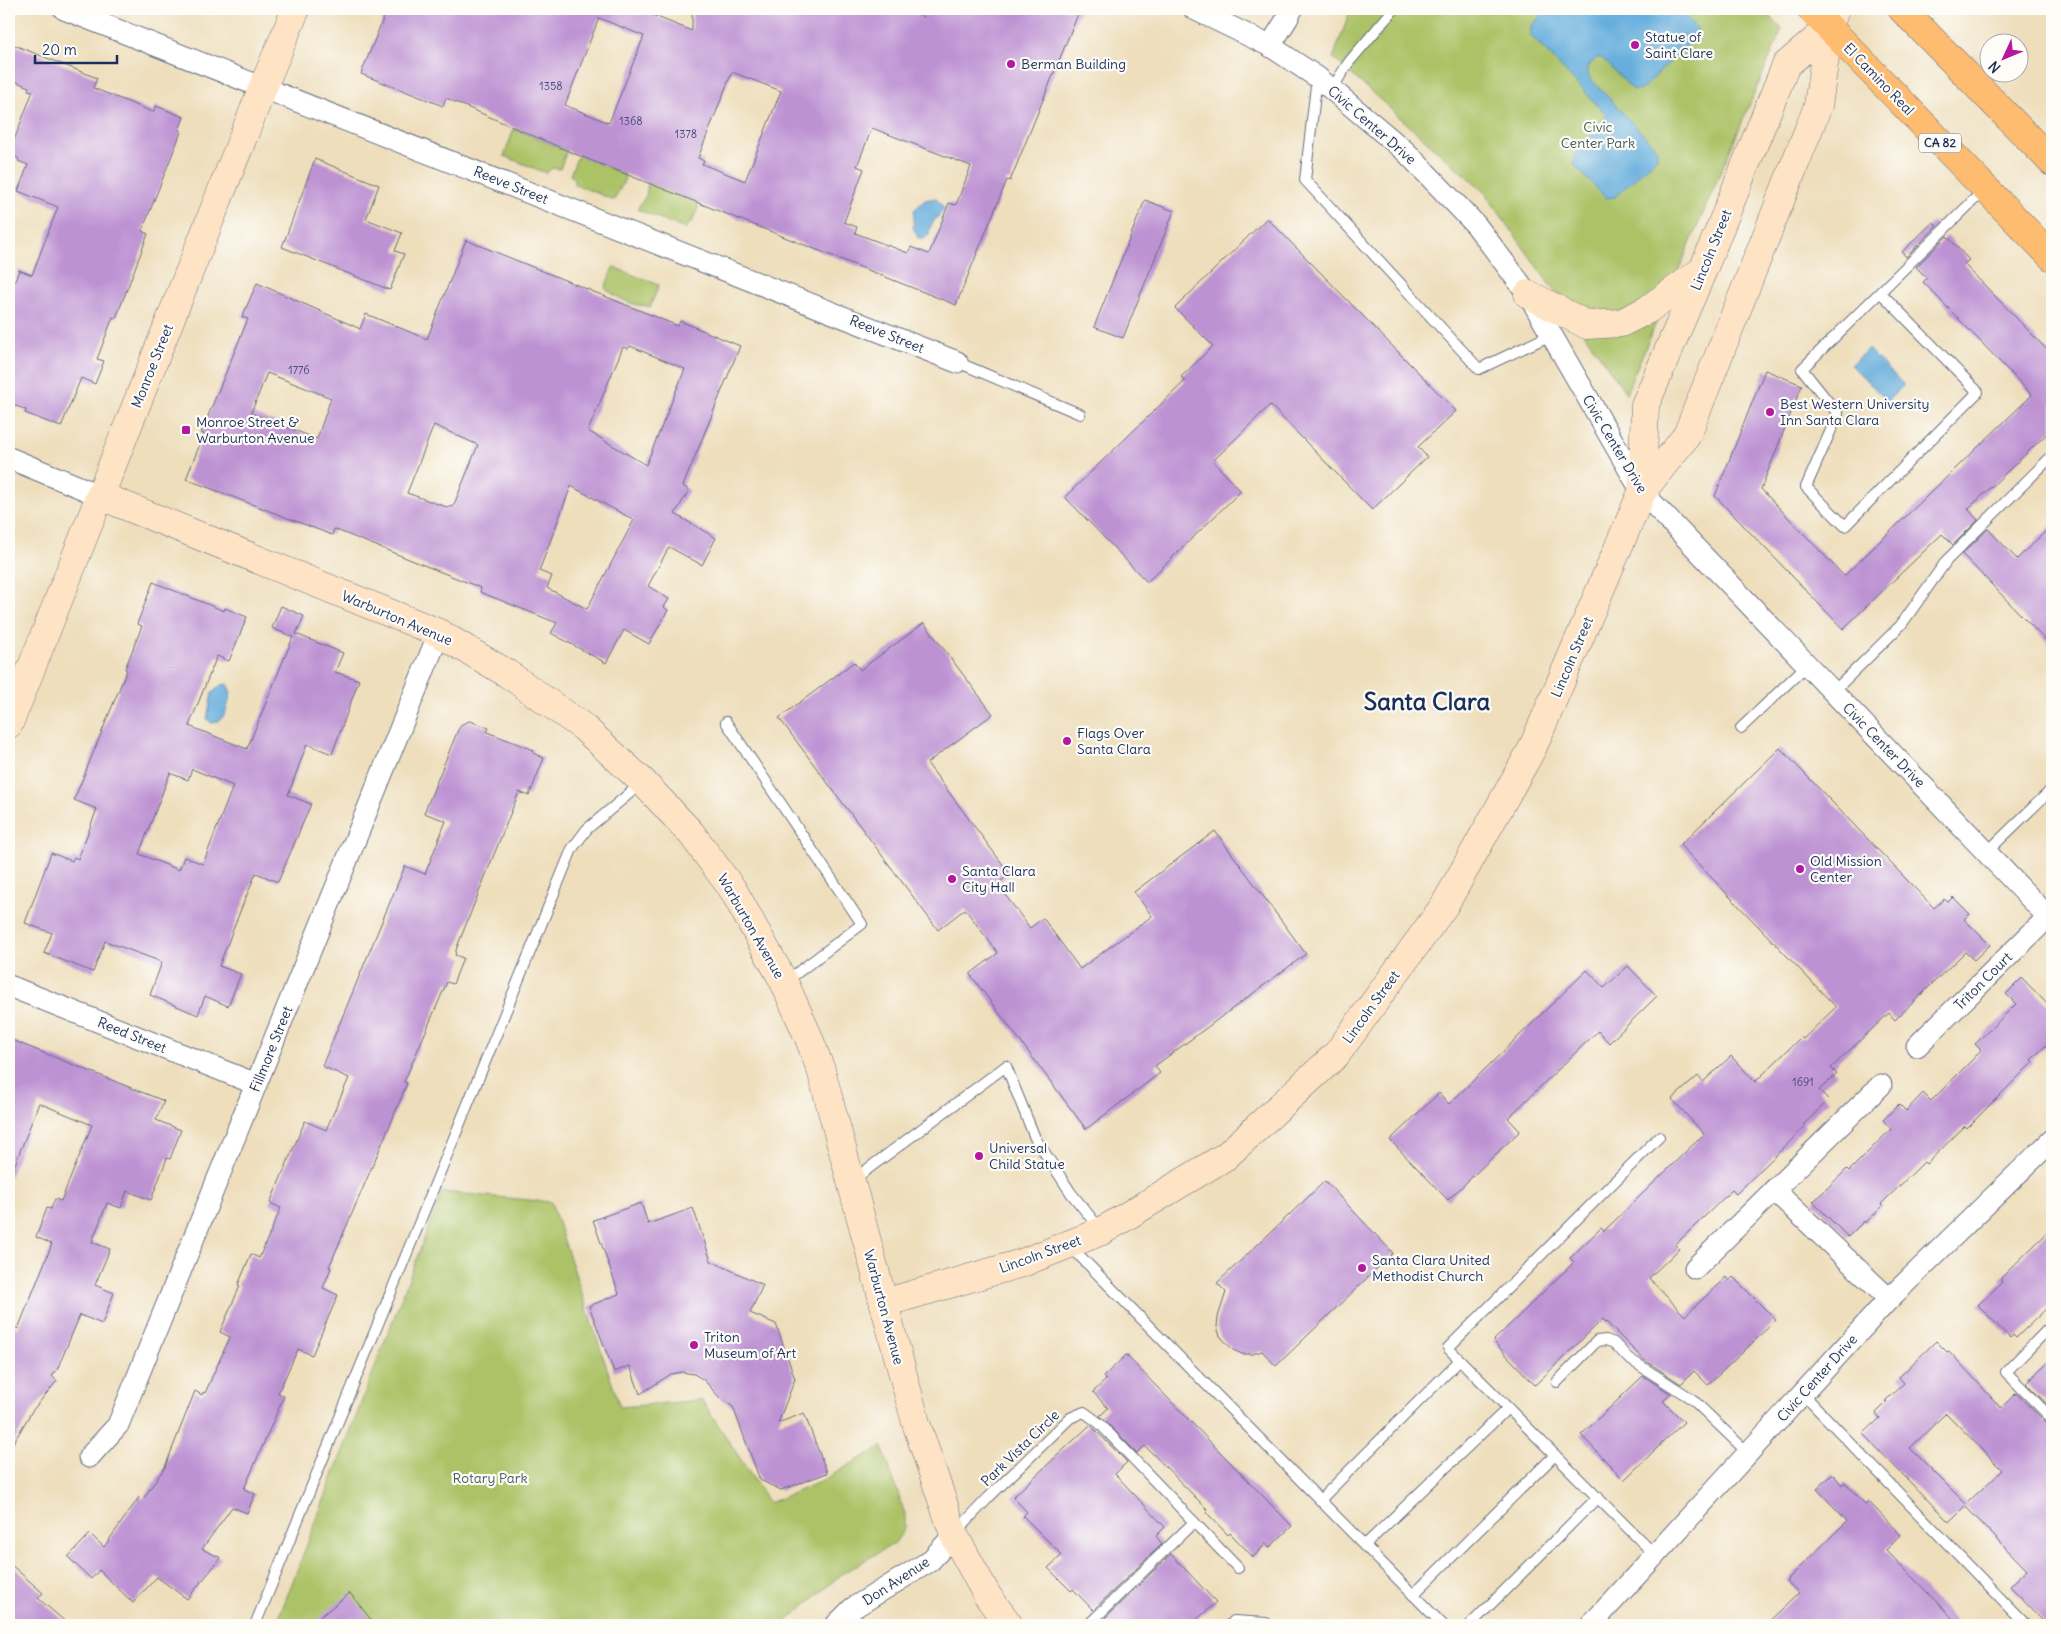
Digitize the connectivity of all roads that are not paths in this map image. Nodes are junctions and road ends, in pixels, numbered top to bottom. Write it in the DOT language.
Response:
graph roads {
  1 [pos="64,9"];
  2 [pos="296,9"];
  3 [pos="1194,9"];
  4 [pos="1292,9"];
  5 [pos="1394,9"];
  6 [pos="1811,9"];
  7 [pos="1902,9"];
  8 [pos="1832,19"];
  9 [pos="1270,46"];
  10 [pos="1324,84"];
  11 [pos="263,87"];
  12 [pos="2052,162"];
  13 [pos="1985,189"];
  14 [pos="2052,257"];
  15 [pos="1703,270"];
  16 [pos="1881,293"];
  17 [pos="1528,294"];
  18 [pos="1551,334"];
  19 [pos="957,362"];
  20 [pos="1080,414"];
  21 [pos="2052,456"];
  22 [pos="9,458"];
  23 [pos="1642,492"];
  24 [pos="101,496"];
  25 [pos="439,633"];
  26 [pos="1807,665"];
  27 [pos="1833,692"];
  28 [pos="726,722"];
  29 [pos="9,724"];
  30 [pos="1741,728"];
  31 [pos="643,782"];
  32 [pos="2052,789"];
  33 [pos="1987,852"];
  34 [pos="2050,919"];
  35 [pos="784,982"];
  36 [pos="9,986"];
  37 [pos="1917,1046"];
  38 [pos="256,1084"];
  39 [pos="1881,1085"];
  40 [pos="1659,1137"];
  41 [pos="2052,1140"];
  42 [pos="850,1182"];
  43 [pos="1774,1190"];
  44 [pos="1102,1231"];
  45 [pos="1069,1246"];
  46 [pos="1695,1268"];
  47 [pos="1889,1299"];
  48 [pos="884,1303"];
  49 [pos="2052,1325"];
  50 [pos="1460,1360"];
  51 [pos="1557,1382"];
  52 [pos="1803,1394"];
  53 [pos="1508,1408"];
  54 [pos="2052,1420"];
  55 [pos="1748,1453"];
  56 [pos="1555,1455"];
  57 [pos="89,1457"];
  58 [pos="1598,1497"];
  59 [pos="1320,1500"];
  60 [pos="1194,1522"];
  61 [pos="954,1535"];
  62 [pos="1364,1546"];
  63 [pos="1655,1555"];
  64 [pos="1238,1568"];
  65 [pos="1413,1595"];
  66 [pos="1266,1623"];
  67 [pos="255,1625"];
  68 [pos="836,1625"];
  69 [pos="1009,1625"];
  70 [pos="1088,1625"];
  71 [pos="1230,1625"];
  72 [pos="1443,1625"];
  73 [pos="1470,1625"];
  74 [pos="1591,1625"];
  75 [pos="2026,1625"];
  1 -- 11 [label="street, Reeve Street"];
  2 -- 11 [label="street, Monroe Street"];
  3 -- 9 [label="street, Civic Center Drive"];
  4 -- 9 [label="street"];
  5 -- 10 [label="lane"];
  6 -- 8 [label="main road, El Camino Real / CA 82"];
  7 -- 12 [label="main road"];
  8 -- 13 [label="main road, El Camino Real / CA 82"];
  8 -- 15 [label="street, Lincoln Street"];
  8 -- 23 [label="street, Lincoln Street"];
  9 -- 10 [label="street, Civic Center Drive"];
  10 -- 17 [label="street, Civic Center Drive"];
  10 -- 18 [label="lane"];
  11 -- 19 [label="street, Reeve Street"];
  11 -- 24 [label="street, Monroe Street"];
  13 -- 14 [label="main road, El Camino Real / CA 82"];
  13 -- 16 [label="lane"];
  15 -- 17 [label="street"];
  15 -- 23 [label="street, Lincoln Street"];
  16 -- 16 [label="lane"];
  17 -- 18 [label="street, Civic Center Drive"];
  18 -- 23 [label="street, Civic Center Drive"];
  19 -- 20 [label="lane"];
  21 -- 27 [label="lane"];
  22 -- 24 [label="street, Warburton Avenue"];
  23 -- 26 [label="street, Civic Center Drive"];
  23 -- 44 [label="street, Lincoln Street"];
  24 -- 25 [label="street, Warburton Avenue"];
  24 -- 29 [label="street, Monroe Street"];
  25 -- 31 [label="street, Warburton Avenue"];
  25 -- 38 [label="street, Fillmore Street"];
  26 -- 27 [label="street, Civic Center Drive"];
  26 -- 30 [label="lane"];
  27 -- 33 [label="street, Civic Center Drive"];
  28 -- 35 [label="lane"];
  31 -- 35 [label="street, Warburton Avenue"];
  31 -- 67 [label="lane"];
  32 -- 33 [label="lane"];
  33 -- 34 [label="street, Civic Center Drive"];
  34 -- 37 [label="street, Triton Court"];
  35 -- 42 [label="street, Warburton Avenue"];
  36 -- 38 [label="street, Reed Street"];
  38 -- 57 [label="street, Fillmore Street"];
  39 -- 43 [label="street"];
  40 -- 50 [label="lane"];
  41 -- 47 [label="street, Civic Center Drive"];
  42 -- 44 [label="lane"];
  42 -- 48 [label="street, Warburton Avenue"];
  43 -- 46 [label="street"];
  43 -- 47 [label="street"];
  44 -- 45 [label="street, Lincoln Street"];
  45 -- 48 [label="street, Lincoln Street"];
  45 -- 59 [label="lane"];
  47 -- 52 [label="street, Civic Center Drive"];
  48 -- 61 [label="street, Warburton Avenue"];
  49 -- 54 [label="lane"];
  50 -- 53 [label="lane"];
  50 -- 59 [label="lane"];
  51 -- 55 [label="lane"];
  52 -- 55 [label="street, Civic Center Drive"];
  52 -- 75 [label="lane"];
  53 -- 56 [label="lane"];
  53 -- 62 [label="lane"];
  55 -- 63 [label="street, Civic Center Drive"];
  56 -- 58 [label="lane"];
  56 -- 65 [label="lane"];
  58 -- 63 [label="lane"];
  58 -- 73 [label="lane"];
  59 -- 62 [label="lane"];
  60 -- 61 [label="lane, Park Vista Circle"];
  60 -- 64 [label="lane, Park Vista Circle"];
  60 -- 70 [label="lane"];
  61 -- 68 [label="street, Don Avenue"];
  61 -- 69 [label="street, Warburton Avenue"];
  62 -- 65 [label="lane"];
  63 -- 74 [label="street, Civic Center Drive"];
  65 -- 72 [label="lane"];
  66 -- 71 [label="lane"];
}
